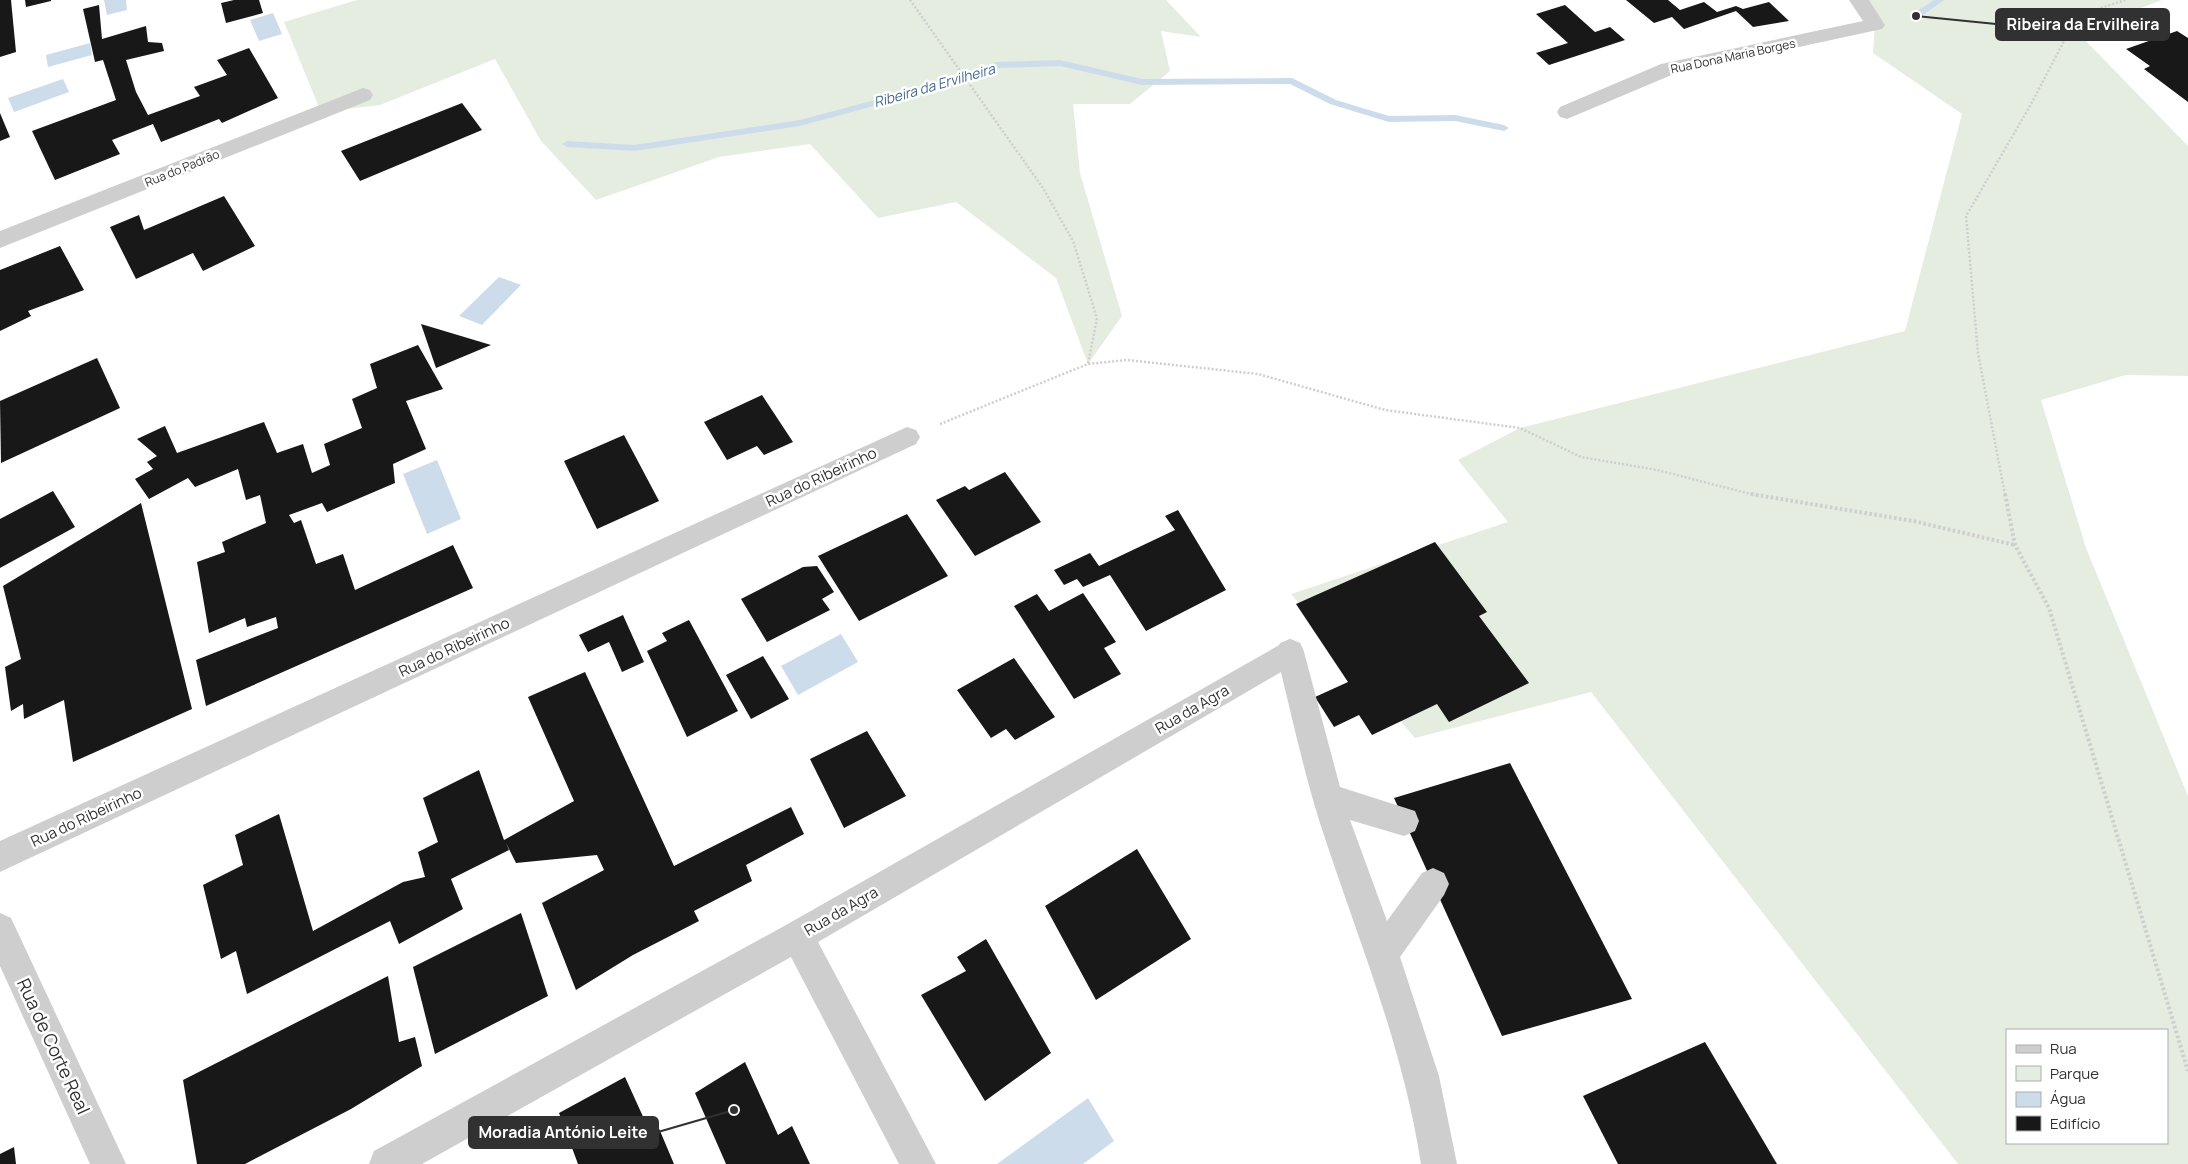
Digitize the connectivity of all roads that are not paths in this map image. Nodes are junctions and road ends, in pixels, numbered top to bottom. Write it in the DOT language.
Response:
graph roads {
  1 [pos="1859,0"];
  2 [pos="363,95"];
  3 [pos="1567,112"];
  4 [pos="0,240"];
  5 [pos="907,437"];
  6 [pos="1330,799"];
  7 [pos="1404,821"];
  8 [pos="0,857"];
  9 [pos="1433,884"];
  10 [pos="0,928"];
  11 [pos="797,936"];
  12 [pos="1382,955"];
  13 [pos="108,1164"];
  14 [pos="388,1164"];
  15 [pos="918,1164"];
  16 [pos="1439,1164"];
  1 -- 3 [label="street, Rua Dona Maria Borges"];
  2 -- 4 [label="street, Rua do Padrão"];
  5 -- 8 [label="street, Rua do Ribeirinho"];
  6 -- 7 [label="street"];
  6 -- 11 [label="street, Rua da Agra"];
  6 -- 12 [label="street"];
  9 -- 12 [label="street"];
  10 -- 13 [label="street, Rua de Corte Real"];
  11 -- 14 [label="street, Rua da Agra"];
  11 -- 15 [label="street"];
  12 -- 16 [label="street"];
}
